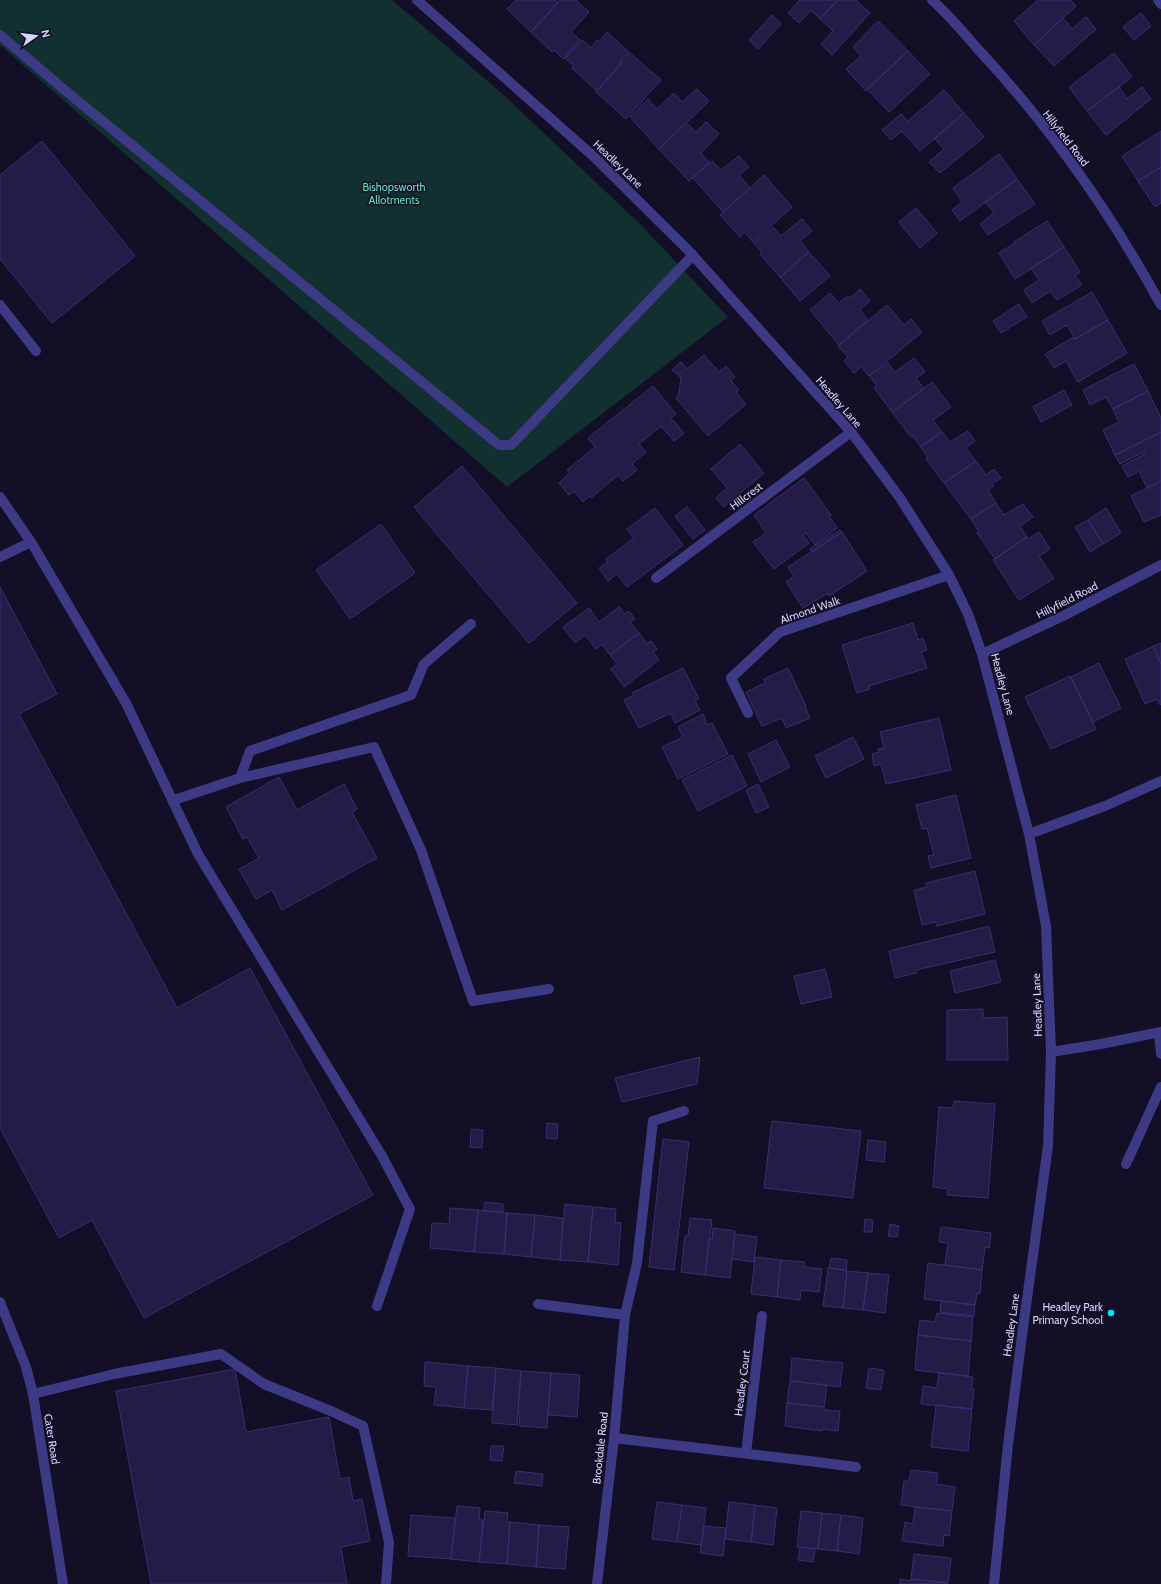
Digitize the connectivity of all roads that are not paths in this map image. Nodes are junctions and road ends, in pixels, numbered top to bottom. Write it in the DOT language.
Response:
graph roads {
  1 [pos="417,0"];
  2 [pos="932,0"];
  3 [pos="1158,0"];
  4 [pos="1161,4"];
  5 [pos="0,36"];
  6 [pos="693,255"];
  7 [pos="0,305"];
  8 [pos="1161,305"];
  9 [pos="36,351"];
  10 [pos="851,432"];
  11 [pos="0,497"];
  12 [pos="30,542"];
  13 [pos="0,557"];
  14 [pos="1161,565"];
  15 [pos="949,575"];
  16 [pos="656,578"];
  17 [pos="471,624"];
  18 [pos="982,654"];
  19 [pos="748,713"];
  20 [pos="240,778"];
  21 [pos="1161,781"];
  22 [pos="174,800"];
  23 [pos="1029,834"];
  24 [pos="549,989"];
  25 [pos="1160,1032"];
  26 [pos="1051,1052"];
  27 [pos="1161,1054"];
  28 [pos="1161,1087"];
  29 [pos="684,1111"];
  30 [pos="1126,1164"];
  31 [pos="0,1302"];
  32 [pos="538,1304"];
  33 [pos="377,1306"];
  34 [pos="625,1315"];
  35 [pos="762,1316"];
  36 [pos="33,1394"];
  37 [pos="614,1438"];
  38 [pos="746,1453"];
  39 [pos="856,1467"];
  40 [pos="63,1584"];
  41 [pos="386,1584"];
  42 [pos="597,1584"];
  43 [pos="994,1584"];
  1 -- 6 [label="street, Headley Lane"];
  2 -- 8 [label="street, Hillyfield Road"];
  3 -- 4 [label="street"];
  5 -- 6 [label="street"];
  6 -- 10 [label="street, Headley Lane"];
  7 -- 9 [label="street"];
  10 -- 15 [label="street, Headley Lane"];
  10 -- 16 [label="street, Hillcrest"];
  11 -- 12 [label="street"];
  12 -- 13 [label="street"];
  12 -- 22 [label="street"];
  14 -- 18 [label="street, Hillyfield Road"];
  15 -- 18 [label="street, Headley Lane"];
  15 -- 19 [label="street, Almond Walk"];
  17 -- 20 [label="street"];
  18 -- 23 [label="street, Headley Lane"];
  20 -- 22 [label="street"];
  20 -- 24 [label="street"];
  21 -- 23 [label="street"];
  22 -- 33 [label="street"];
  23 -- 26 [label="street, Headley Lane"];
  25 -- 26 [label="street"];
  25 -- 27 [label="street"];
  26 -- 43 [label="street, Headley Lane"];
  28 -- 30 [label="street"];
  29 -- 34 [label="street, Brookdale Road"];
  31 -- 36 [label="street, Cater Road"];
  32 -- 34 [label="street"];
  34 -- 37 [label="street, Brookdale Road"];
  35 -- 38 [label="street, Headley Court"];
  36 -- 40 [label="street, Cater Road"];
  36 -- 41 [label="street"];
  37 -- 38 [label="street"];
  37 -- 42 [label="street, Brookdale Road"];
  38 -- 39 [label="street"];
}
